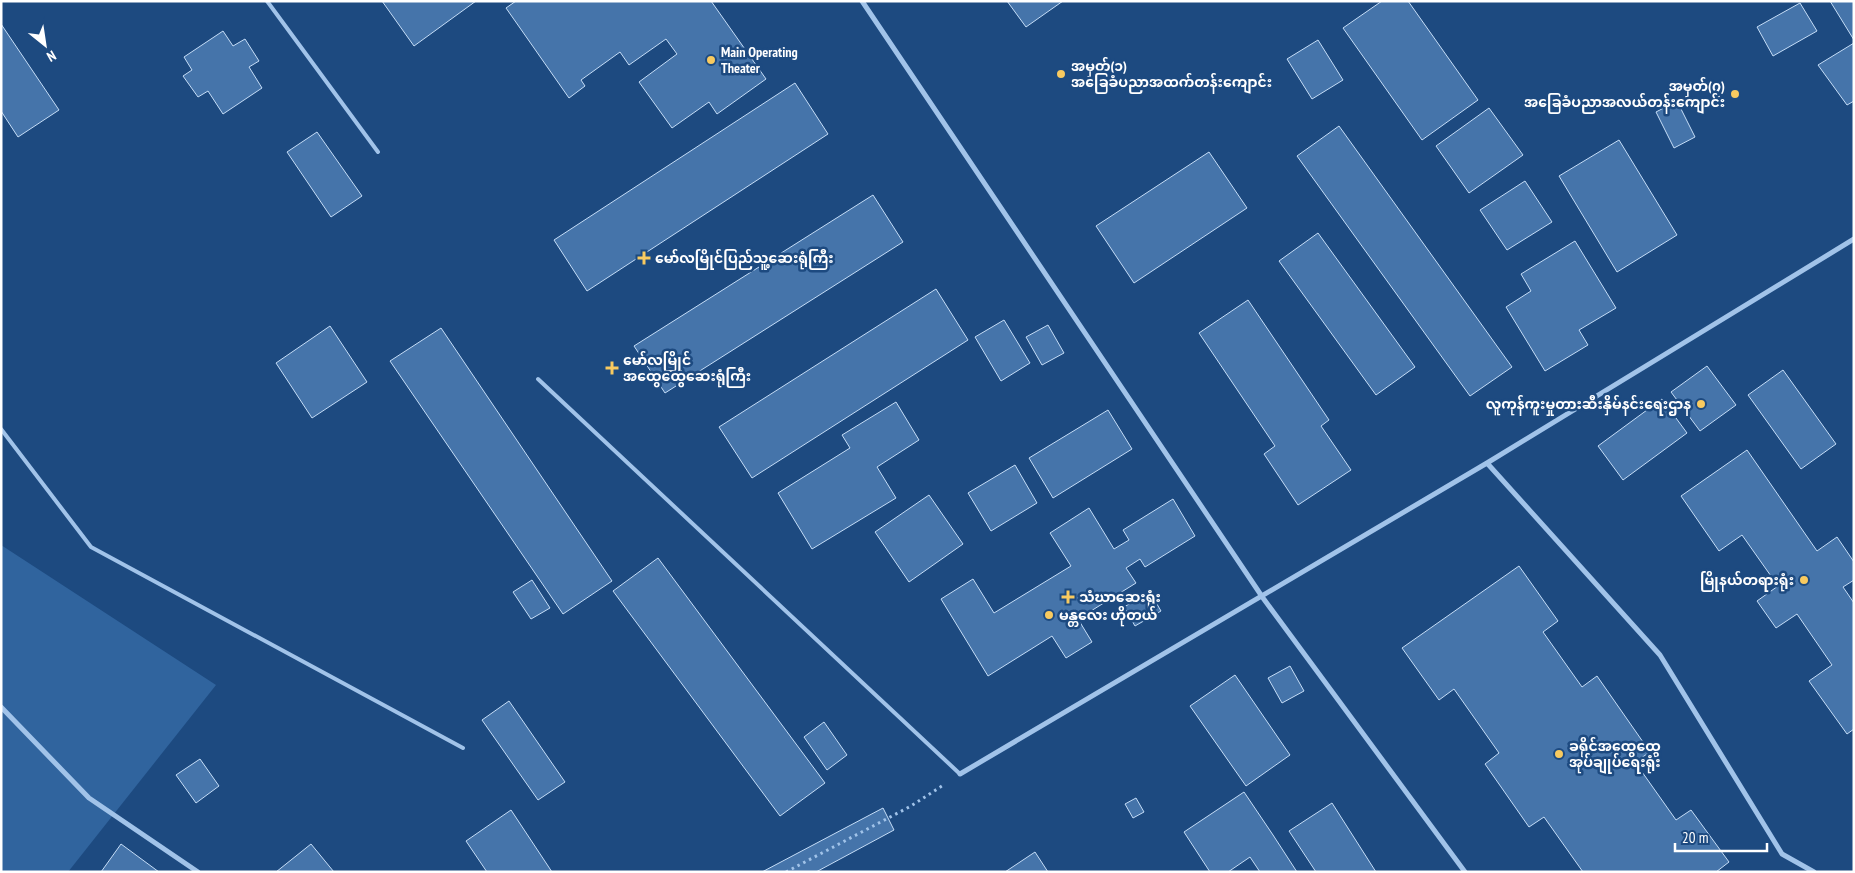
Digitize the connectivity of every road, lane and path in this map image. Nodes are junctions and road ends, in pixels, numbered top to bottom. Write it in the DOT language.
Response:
graph roads {
  1 [pos="267,1"];
  2 [pos="862,1"];
  3 [pos="378,152"];
  4 [pos="1854,239"];
  5 [pos="538,379"];
  6 [pos="1,430"];
  7 [pos="1487,464"];
  8 [pos="1263,598"];
  9 [pos="1,707"];
  10 [pos="463,748"];
  11 [pos="960,774"];
  12 [pos="198,872"];
  13 [pos="786,872"];
  14 [pos="1465,872"];
  15 [pos="1814,872"];
  1 -- 3 [label="lane"];
  2 -- 8 [label="street"];
  4 -- 7 [label="street"];
  5 -- 11 [label="lane"];
  6 -- 10 [label="lane"];
  7 -- 8 [label="street"];
  7 -- 15 [label="street"];
  8 -- 11 [label="street"];
  8 -- 14 [label="street"];
  9 -- 12 [label="street"];
  11 -- 13 [label="path"];
}
